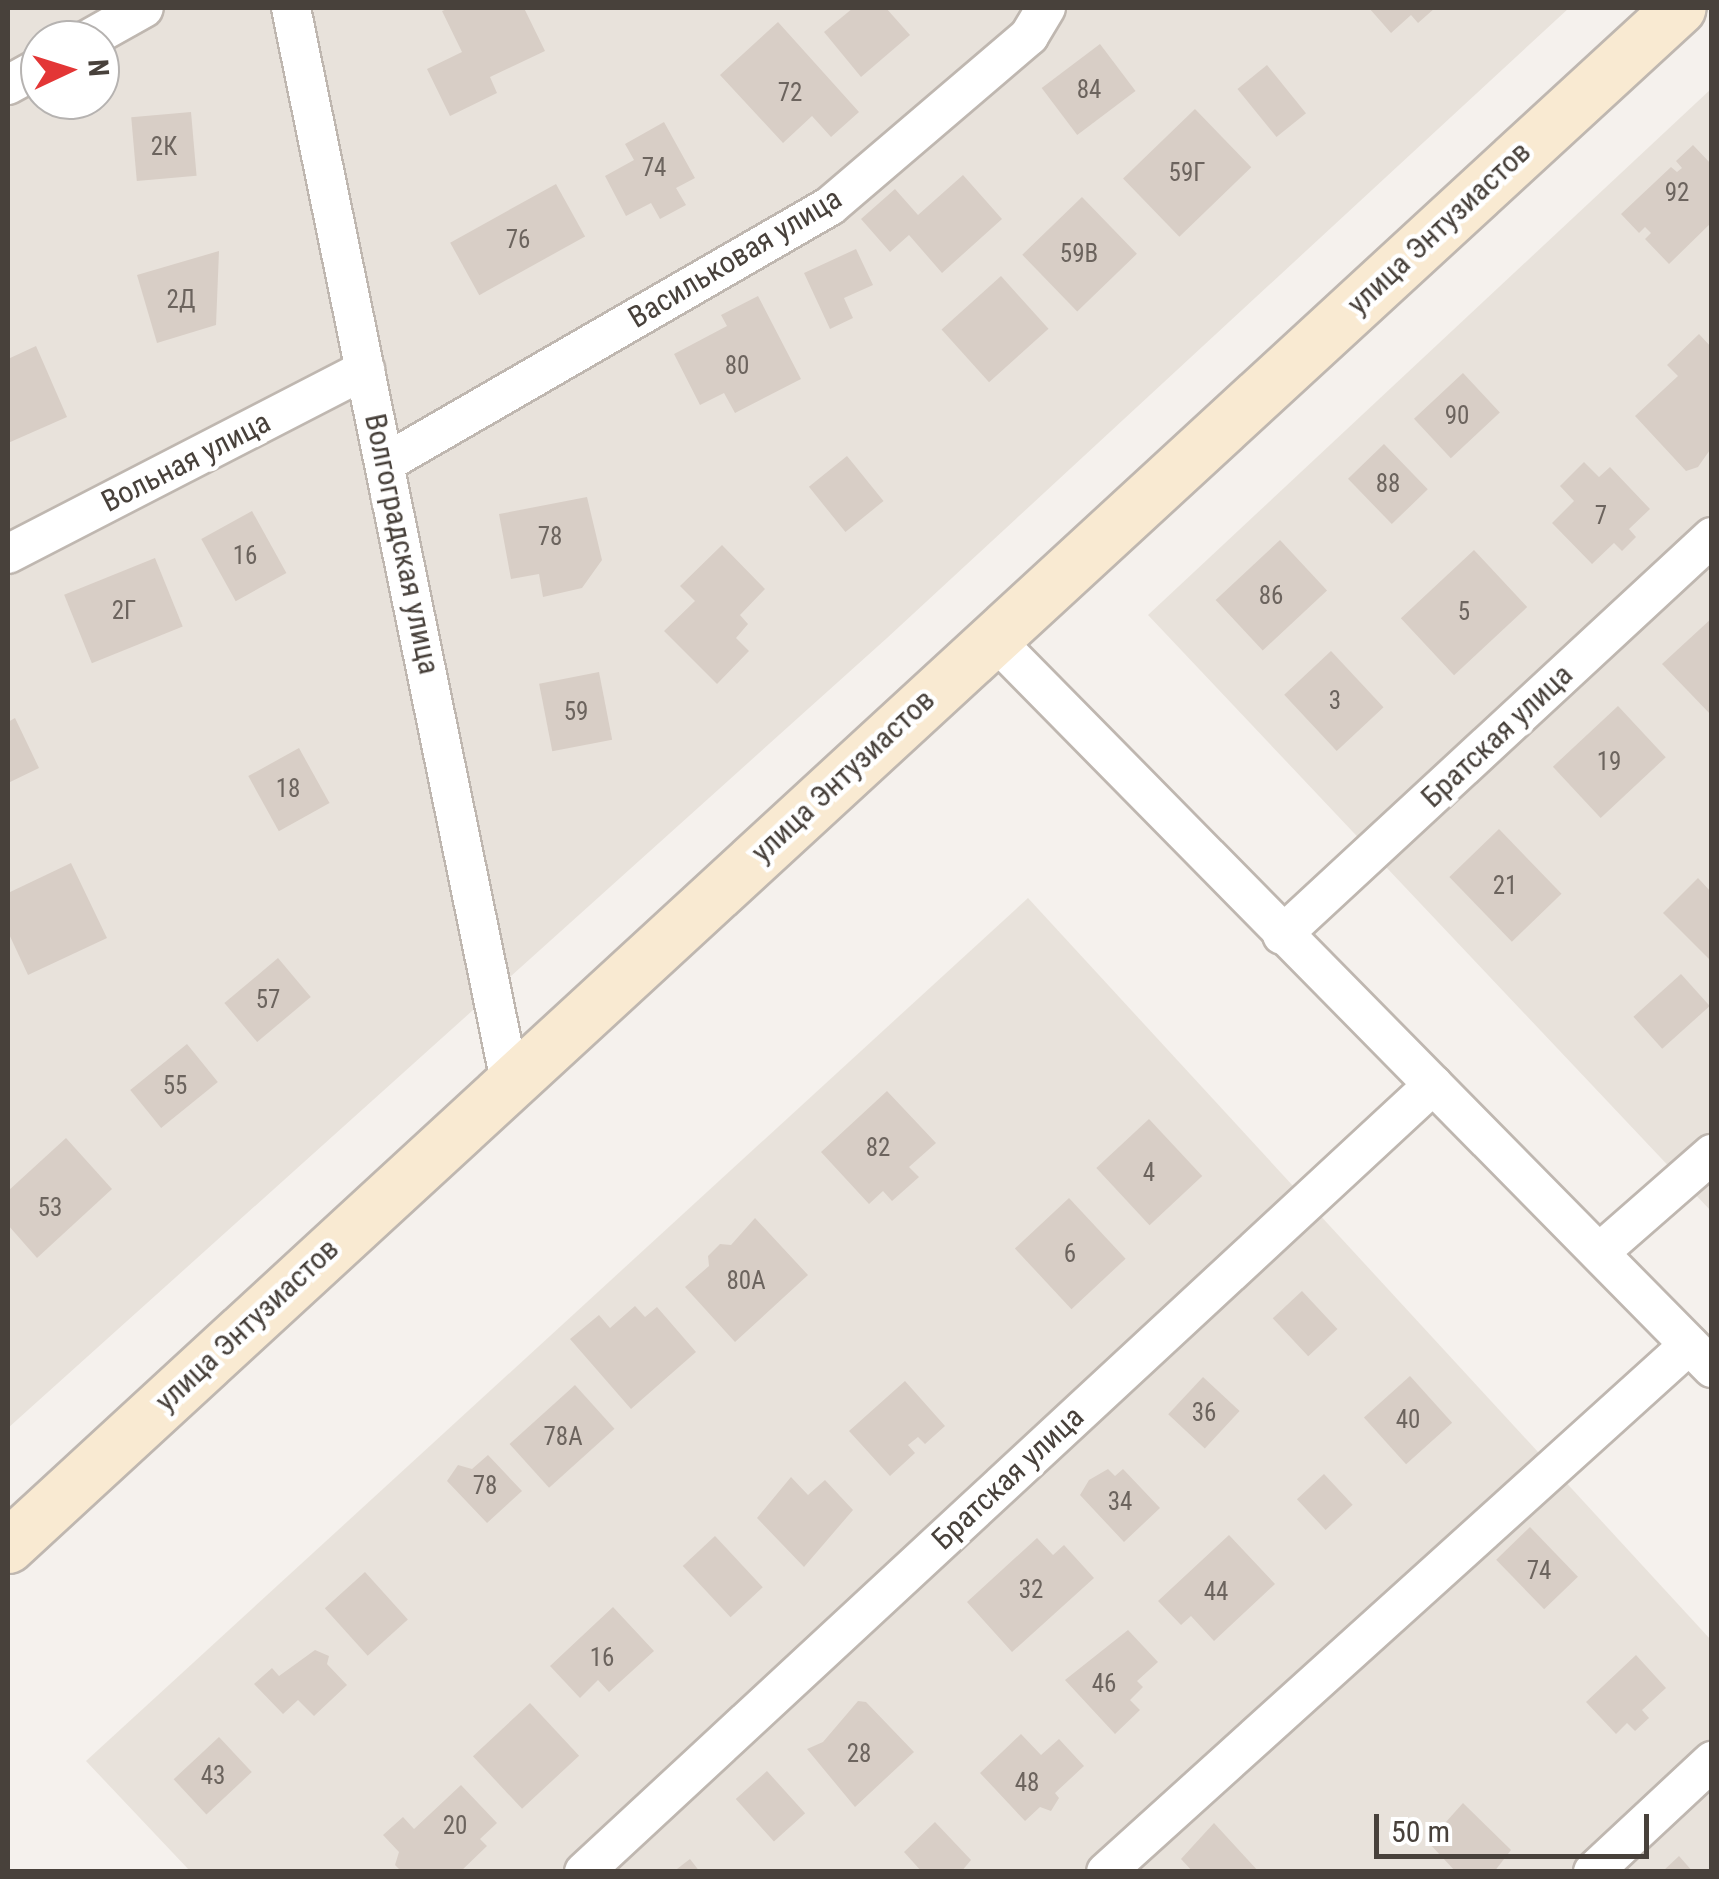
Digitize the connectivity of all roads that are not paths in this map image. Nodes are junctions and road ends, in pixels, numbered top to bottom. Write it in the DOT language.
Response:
graph roads {
  1 [pos="144,8"];
  2 [pos="291,8"];
  3 [pos="1046,8"];
  4 [pos="1680,8"];
  5 [pos="120,21"];
  6 [pos="365,370"];
  7 [pos="387,462"];
  8 [pos="1712,537"];
  9 [pos="8,554"];
  10 [pos="993,638"];
  11 [pos="1282,936"];
  12 [pos="510,1082"];
  13 [pos="1433,1086"];
  14 [pos="1712,1154"];
  15 [pos="1600,1252"];
  16 [pos="1700,1356"];
  17 [pos="8,1548"];
  18 [pos="1712,1761"];
  19 [pos="584,1872"];
  20 [pos="1106,1872"];
  21 [pos="1593,1872"];
  1 -- 5 [label="street"];
  2 -- 6 [label="street, Волгоградская улица"];
  3 -- 7 [label="street, Васильковая улица"];
  4 -- 10 [label="street, улица Энтузиастов"];
  6 -- 7 [label="street, Волгоградская улица"];
  6 -- 9 [label="street, Вольная улица"];
  7 -- 12 [label="street, Волгоградская улица"];
  8 -- 11 [label="street, Братская улица"];
  10 -- 11 [label="street"];
  10 -- 12 [label="street, улица Энтузиастов"];
  11 -- 13 [label="street"];
  12 -- 17 [label="street, улица Энтузиастов"];
  13 -- 15 [label="street"];
  13 -- 19 [label="street, Братская улица"];
  14 -- 15 [label="street"];
  15 -- 16 [label="street"];
  16 -- 20 [label="street"];
  18 -- 21 [label="street"];
}
